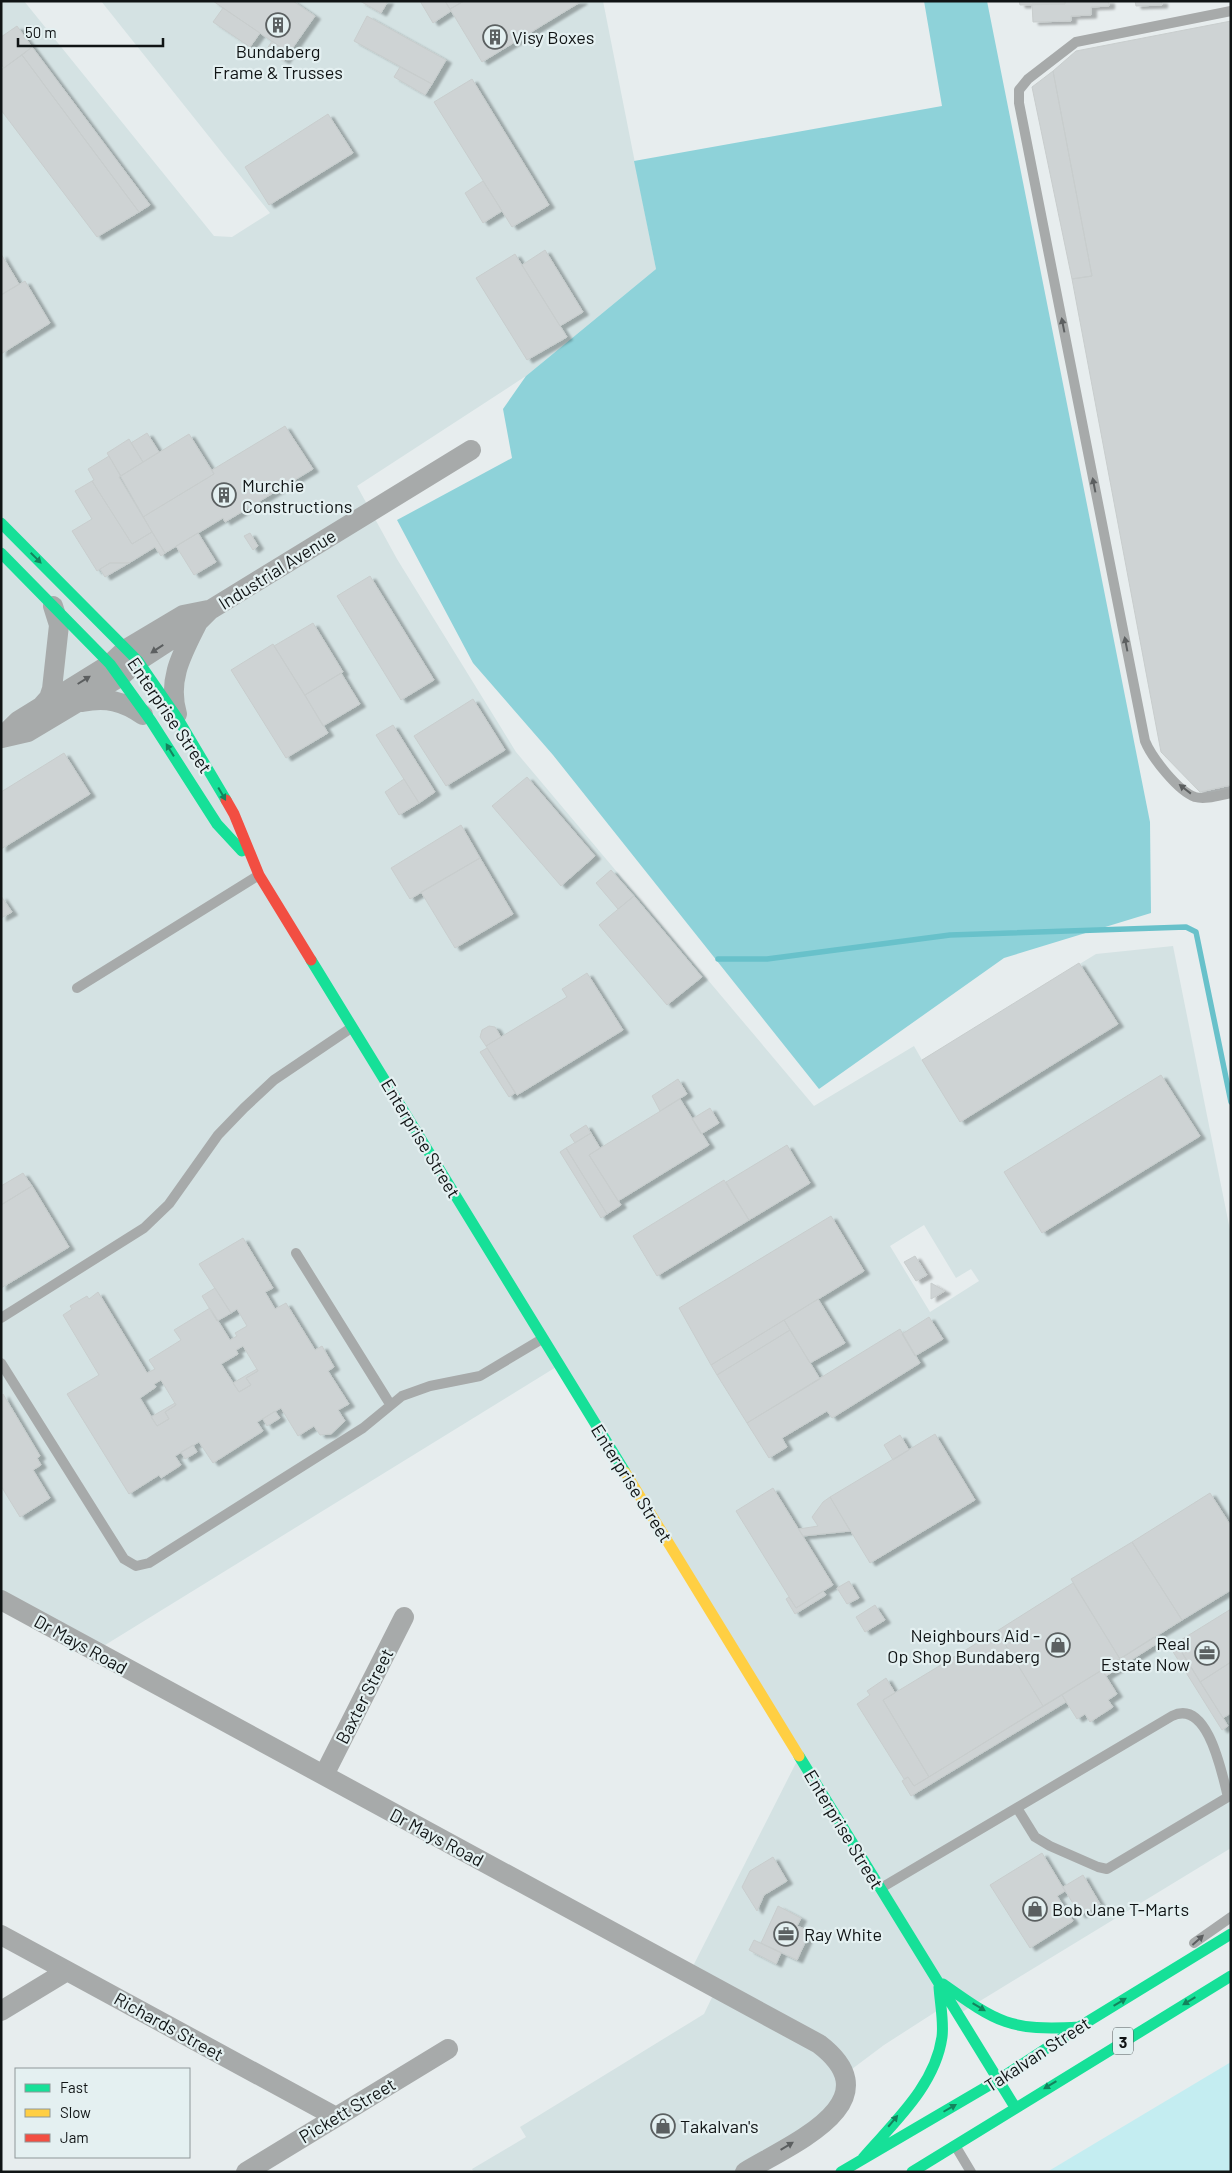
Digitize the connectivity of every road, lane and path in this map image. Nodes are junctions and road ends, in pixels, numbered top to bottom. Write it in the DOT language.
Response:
graph roads {
  1 [pos="1231,11"];
  2 [pos="472,450"];
  3 [pos="1,523"];
  4 [pos="1,553"];
  5 [pos="53,606"];
  6 [pos="204,616"];
  7 [pos="132,655"];
  8 [pos="115,670"];
  9 [pos="74,704"];
  10 [pos="41,707"];
  11 [pos="178,719"];
  12 [pos="151,721"];
  13 [pos="2,738"];
  14 [pos="1231,793"];
  15 [pos="250,859"];
  16 [pos="259,875"];
  17 [pos="77,988"];
  18 [pos="353,1027"];
  19 [pos="296,1253"];
  20 [pos="1,1318"];
  21 [pos="543,1338"];
  22 [pos="1,1363"];
  23 [pos="390,1404"];
  24 [pos="1,1600"];
  25 [pos="404,1617"];
  26 [pos="324,1775"];
  27 [pos="1229,1800"];
  28 [pos="1017,1808"];
  29 [pos="880,1889"];
  30 [pos="1231,1917"];
  31 [pos="1231,1934"];
  32 [pos="1,1935"];
  33 [pos="67,1971"];
  34 [pos="1231,1976"];
  35 [pos="938,1980"];
  36 [pos="1149,1984"];
  37 [pos="1,2011"];
  38 [pos="1079,2027"];
  39 [pos="448,2049"];
  40 [pos="998,2080"];
  41 [pos="1016,2107"];
  42 [pos="336,2117"];
  43 [pos="955,2145"];
  44 [pos="862,2159"];
  45 [pos="246,2172"];
  46 [pos="745,2172"];
  47 [pos="841,2172"];
  48 [pos="912,2172"];
  49 [pos="971,2172"];
  14 -- 1 [label="lane, one-way"];
  2 -- 6 [label="street, Industrial Avenue"];
  3 -- 7 [label="main road, Enterprise Street, one-way"];
  4 -- 5 [label="main road, Enterprise Street"];
  5 -- 8 [label="main road, Enterprise Street"];
  5 -- 10 [label="street"];
  6 -- 7 [label="street, Industrial Avenue"];
  6 -- 11 [label="street"];
  7 -- 8 [label="street, Industrial Avenue"];
  7 -- 11 [label="main road, Enterprise Street"];
  8 -- 9 [label="street, Industrial Avenue"];
  10 -- 8 [label="street, Industrial Avenue, one-way"];
  8 -- 12 [label="main road, Enterprise Street"];
  9 -- 12 [label="street"];
  9 -- 13 [label="street, Industrial Avenue"];
  10 -- 13 [label="street, Industrial Avenue"];
  11 -- 15 [label="main road, Enterprise Street, one-way"];
  15 -- 12 [label="main road, Enterprise Street, one-way"];
  15 -- 16 [label="main road, Enterprise Street"];
  16 -- 17 [label="lane"];
  16 -- 18 [label="main road, Enterprise Street"];
  18 -- 20 [label="lane"];
  18 -- 21 [label="main road, Enterprise Street"];
  19 -- 23 [label="lane"];
  21 -- 23 [label="lane"];
  21 -- 29 [label="main road, Enterprise Street"];
  22 -- 23 [label="lane"];
  24 -- 26 [label="street, Dr Mays Road"];
  25 -- 26 [label="street, Baxter Street"];
  46 -- 26 [label="street, Dr Mays Road, one-way"];
  27 -- 28 [label="lane"];
  27 -- 28 [label="lane"];
  28 -- 29 [label="lane"];
  29 -- 35 [label="main road, Enterprise Street"];
  36 -- 30 [label="lane, one-way"];
  31 -- 36 [label="main road, Takalvan Street / 3"];
  32 -- 33 [label="street, Richards Street"];
  33 -- 37 [label="street"];
  33 -- 42 [label="street, Richards Street"];
  34 -- 41 [label="main road, Takalvan Street / 3, one-way"];
  35 -- 38 [label="main road, one-way"];
  35 -- 40 [label="main road, Enterprise Street"];
  44 -- 35 [label="main road, one-way"];
  38 -- 36 [label="main road, Takalvan Street / 3, one-way"];
  38 -- 40 [label="main road, Takalvan Street / 3"];
  39 -- 42 [label="street, Pickett Street"];
  40 -- 41 [label="main road, Enterprise Street"];
  44 -- 40 [label="main road, Takalvan Street / 3, one-way"];
  41 -- 43 [label="main road, Takalvan Street / 3"];
  42 -- 45 [label="street, Pickett Street"];
  43 -- 48 [label="main road, Takalvan Street / 3"];
  43 -- 49 [label="lane"];
  44 -- 47 [label="main road, Takalvan Street / 3"];
}
